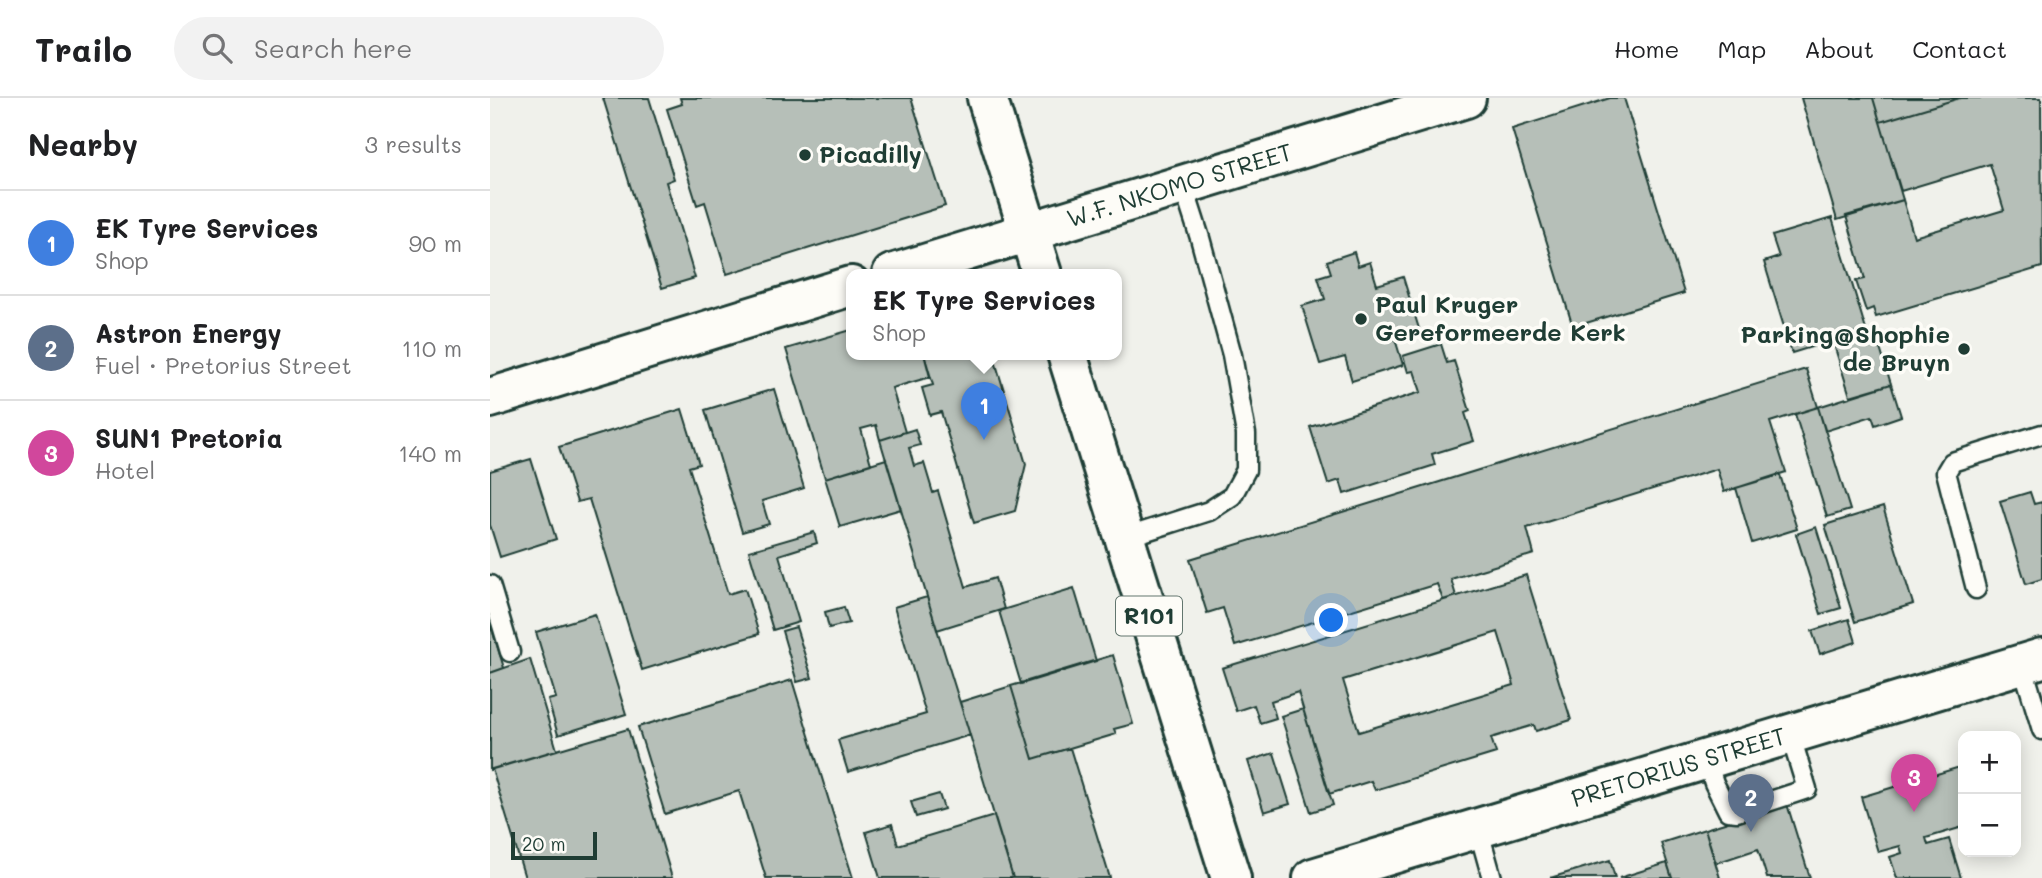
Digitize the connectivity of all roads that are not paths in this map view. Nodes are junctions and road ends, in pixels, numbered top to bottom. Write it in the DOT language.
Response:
graph roads {
  1 [pos="987,98"];
  2 [pos="1466,98"];
  3 [pos="1183,184"];
  4 [pos="1029,232"];
  5 [pos="908,269"];
  6 [pos="1040,269"];
  7 [pos="846,288"];
  8 [pos="1069,360"];
  9 [pos="490,398"];
  10 [pos="2042,434"];
  11 [pos="1124,538"];
  12 [pos="490,585"];
  13 [pos="1976,589"];
  14 [pos="510,652"];
  15 [pos="2032,661"];
  16 [pos="2042,730"];
  17 [pos="1790,734"];
  18 [pos="1706,759"];
  19 [pos="1478,828"];
  20 [pos="1231,878"];
  21 [pos="1313,878"];
  22 [pos="1492,878"];
  1 -- 4 [label="main road"];
  2 -- 3 [label="main road, W.F. NKOMO STREET"];
  3 -- 4 [label="main road, W.F. NKOMO STREET"];
  3 -- 11 [label="lane"];
  4 -- 5 [label="main road, W.F. NKOMO STREET"];
  4 -- 6 [label="main road"];
  7 -- 9 [label="main road"];
  8 -- 11 [label="main road, R101"];
  10 -- 13 [label="lane"];
  11 -- 20 [label="main road, R101"];
  12 -- 14 [label="lane"];
  15 -- 16 [label="lane"];
  15 -- 17 [label="main road, PRETORIUS STREET"];
  17 -- 18 [label="main road, PRETORIUS STREET"];
  17 -- 18 [label="lane"];
  18 -- 19 [label="main road, PRETORIUS STREET"];
  19 -- 21 [label="main road, PRETORIUS STREET"];
  19 -- 22 [label="lane"];
}
